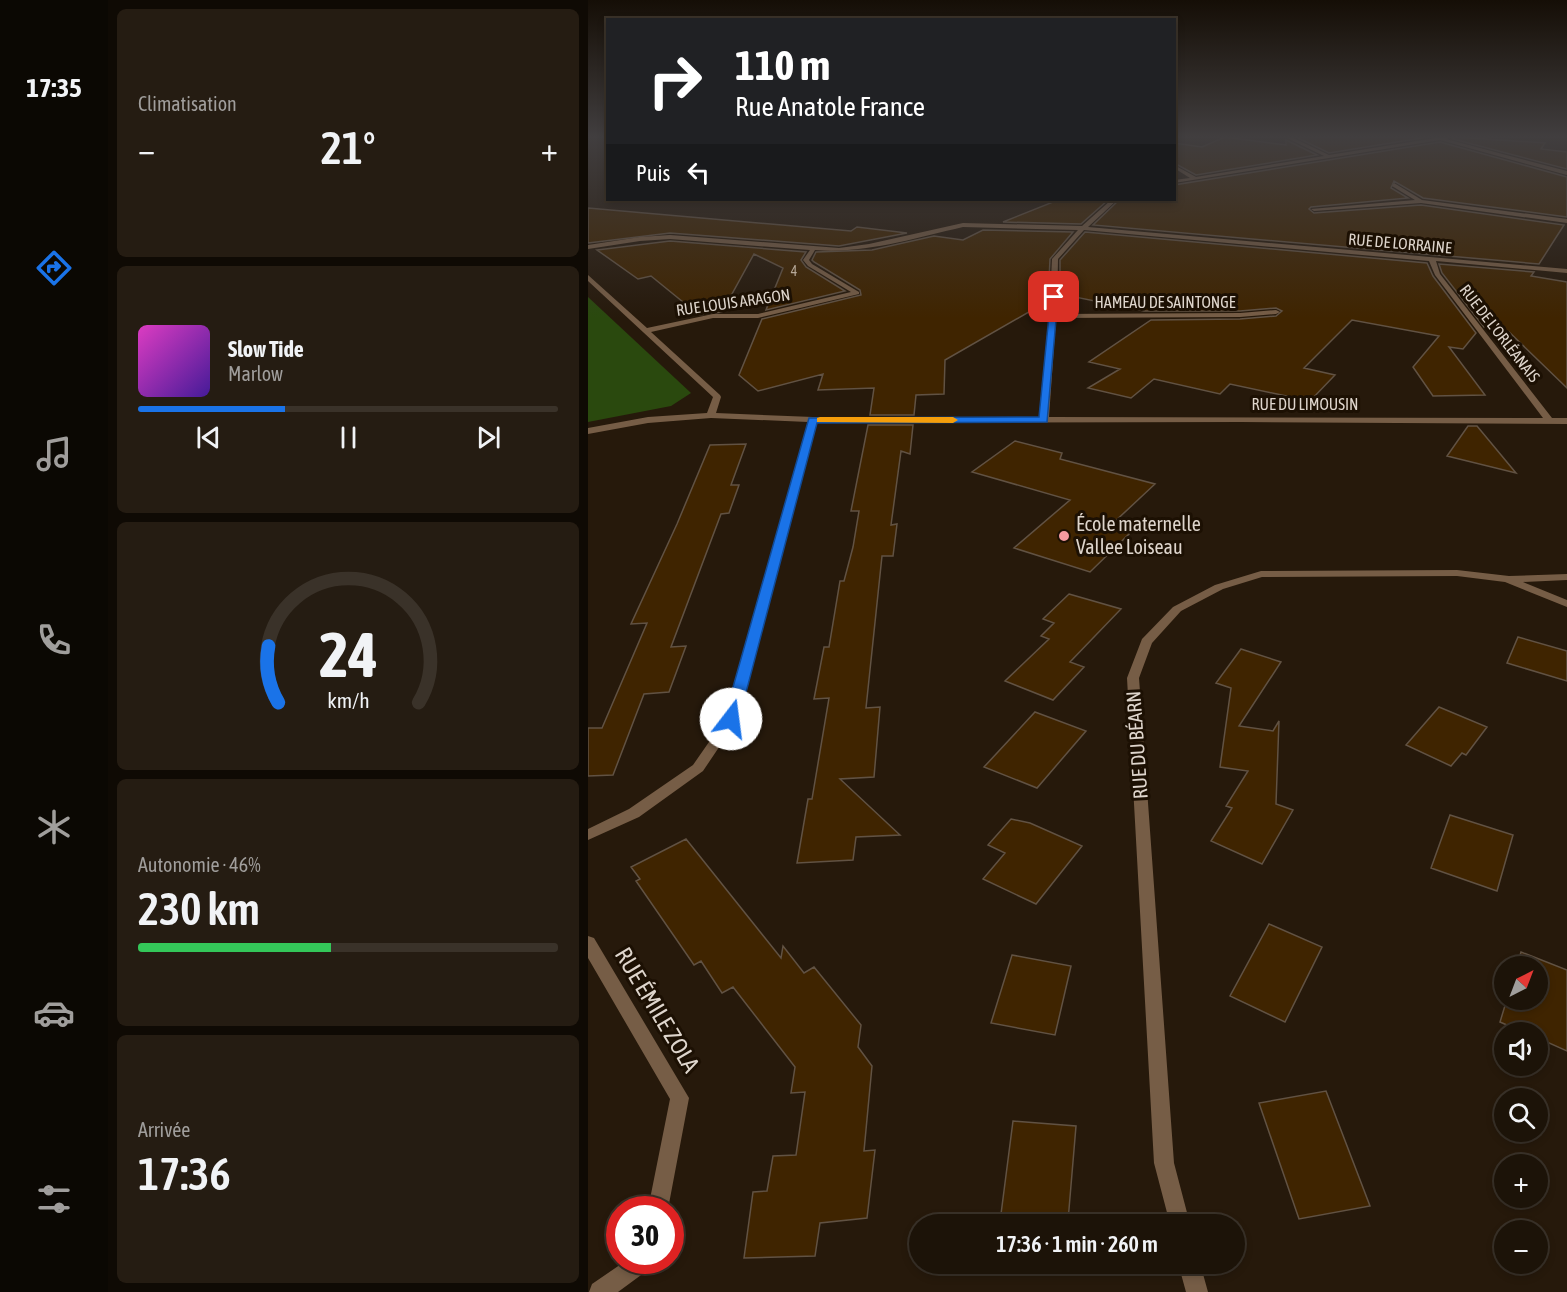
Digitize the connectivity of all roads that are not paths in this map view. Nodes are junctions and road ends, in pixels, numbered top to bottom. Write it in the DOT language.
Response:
graph roads {
  1 [pos="1415,197"];
  2 [pos="1113,201"];
  3 [pos="1421,201"];
  4 [pos="1314,209"];
  5 [pos="1567,221"];
  6 [pos="1083,228"];
  7 [pos="588,247"];
  8 [pos="813,249"];
  9 [pos="1432,260"];
  10 [pos="1566,270"];
  11 [pos="588,277"];
  12 [pos="1276,312"];
  13 [pos="1053,316"];
  14 [pos="645,331"];
  15 [pos="711,415"];
  16 [pos="813,420"];
  17 [pos="1044,420"];
  18 [pos="1550,421"];
  19 [pos="1567,421"];
  20 [pos="588,431"];
  21 [pos="1567,577"];
  22 [pos="1507,579"];
  23 [pos="1567,604"];
  24 [pos="588,835"];
  25 [pos="588,943"];
  26 [pos="661,1196"];
  27 [pos="1177,1214"];
  28 [pos="625,1274"];
  29 [pos="1192,1274"];
  30 [pos="600,1292"];
  31 [pos="1197,1292"];
  1 -- 3 [label="street"];
  2 -- 6 [label="street"];
  3 -- 4 [label="street"];
  3 -- 5 [label="street"];
  6 -- 8 [label="street, RUE DE LORRAINE"];
  6 -- 9 [label="street, RUE DE LORRAINE"];
  6 -- 13 [label="street"];
  7 -- 8 [label="street, RUE DE LORRAINE"];
  8 -- 14 [label="street, RUE LOUIS ARAGON"];
  9 -- 10 [label="street, RUE DE LORRAINE"];
  9 -- 18 [label="street, RUE DE L'ORLÉANAIS"];
  11 -- 14 [label="street"];
  12 -- 13 [label="street, HAMEAU DE SAINTONGE"];
  13 -- 17 [label="street"];
  14 -- 15 [label="street"];
  15 -- 16 [label="street, RUE DU LIMOUSIN"];
  15 -- 20 [label="street, RUE DU LIMOUSIN"];
  16 -- 17 [label="street, RUE DU LIMOUSIN"];
  16 -- 24 [label="street"];
  17 -- 18 [label="street, RUE DU LIMOUSIN"];
  18 -- 19 [label="street, RUE DU LIMOUSIN"];
  21 -- 22 [label="street"];
  22 -- 23 [label="street, RUE DU BÉARN"];
  22 -- 27 [label="street, RUE DU BÉARN"];
  25 -- 26 [label="street, RUE ÉMILE ZOLA"];
  28 -- 30 [label="street"];
  29 -- 31 [label="street"];
}
